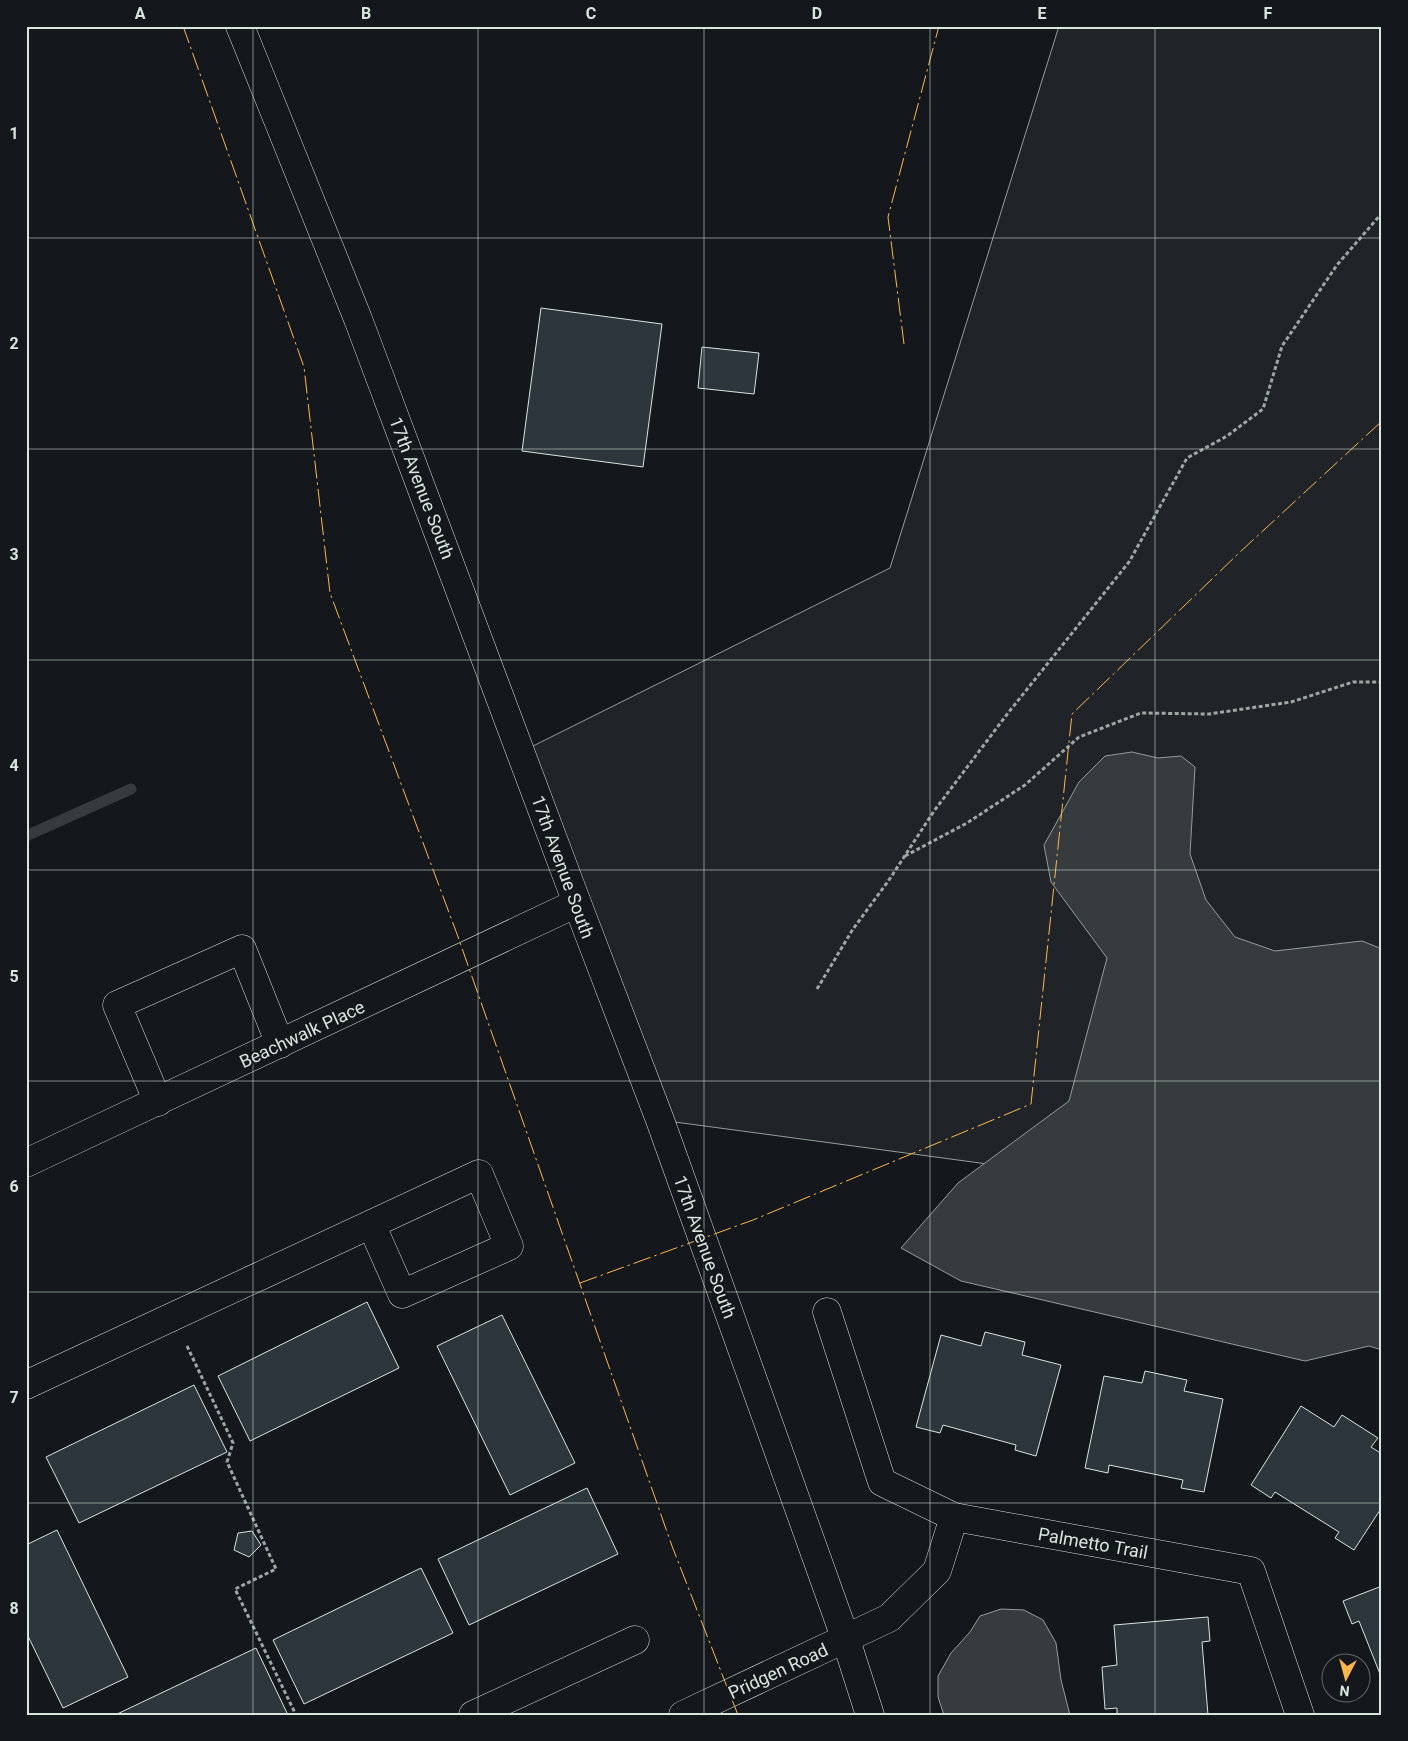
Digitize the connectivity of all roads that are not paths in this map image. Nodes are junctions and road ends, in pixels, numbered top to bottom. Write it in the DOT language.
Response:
graph roads {
  1 [pos="240,26"];
  2 [pos="577,904"];
  3 [pos="280,1044"];
  4 [pos="158,1102"];
  5 [pos="26,1163"];
  6 [pos="371,1224"];
  7 [pos="827,1312"];
  8 [pos="26,1385"];
  9 [pos="954,1518"];
  10 [pos="635,1640"];
  11 [pos="846,1640"];
  12 [pos="473,1715"];
  13 [pos="683,1715"];
  14 [pos="870,1715"];
  15 [pos="1300,1715"];
  1 -- 2 [label="street, 17th Avenue South"];
  2 -- 3 [label="street, Beachwalk Place"];
  2 -- 11 [label="street, 17th Avenue South"];
  3 -- 4 [label="street, Beachwalk Place"];
  3 -- 4 [label="street"];
  4 -- 5 [label="street, Beachwalk Place"];
  6 -- 6 [label="street"];
  6 -- 8 [label="street"];
  7 -- 9 [label="street"];
  9 -- 11 [label="street"];
  9 -- 15 [label="street, Palmetto Trail"];
  10 -- 12 [label="street"];
  11 -- 13 [label="street, Pridgen Road"];
  11 -- 14 [label="street, 17th Avenue South"];
}
